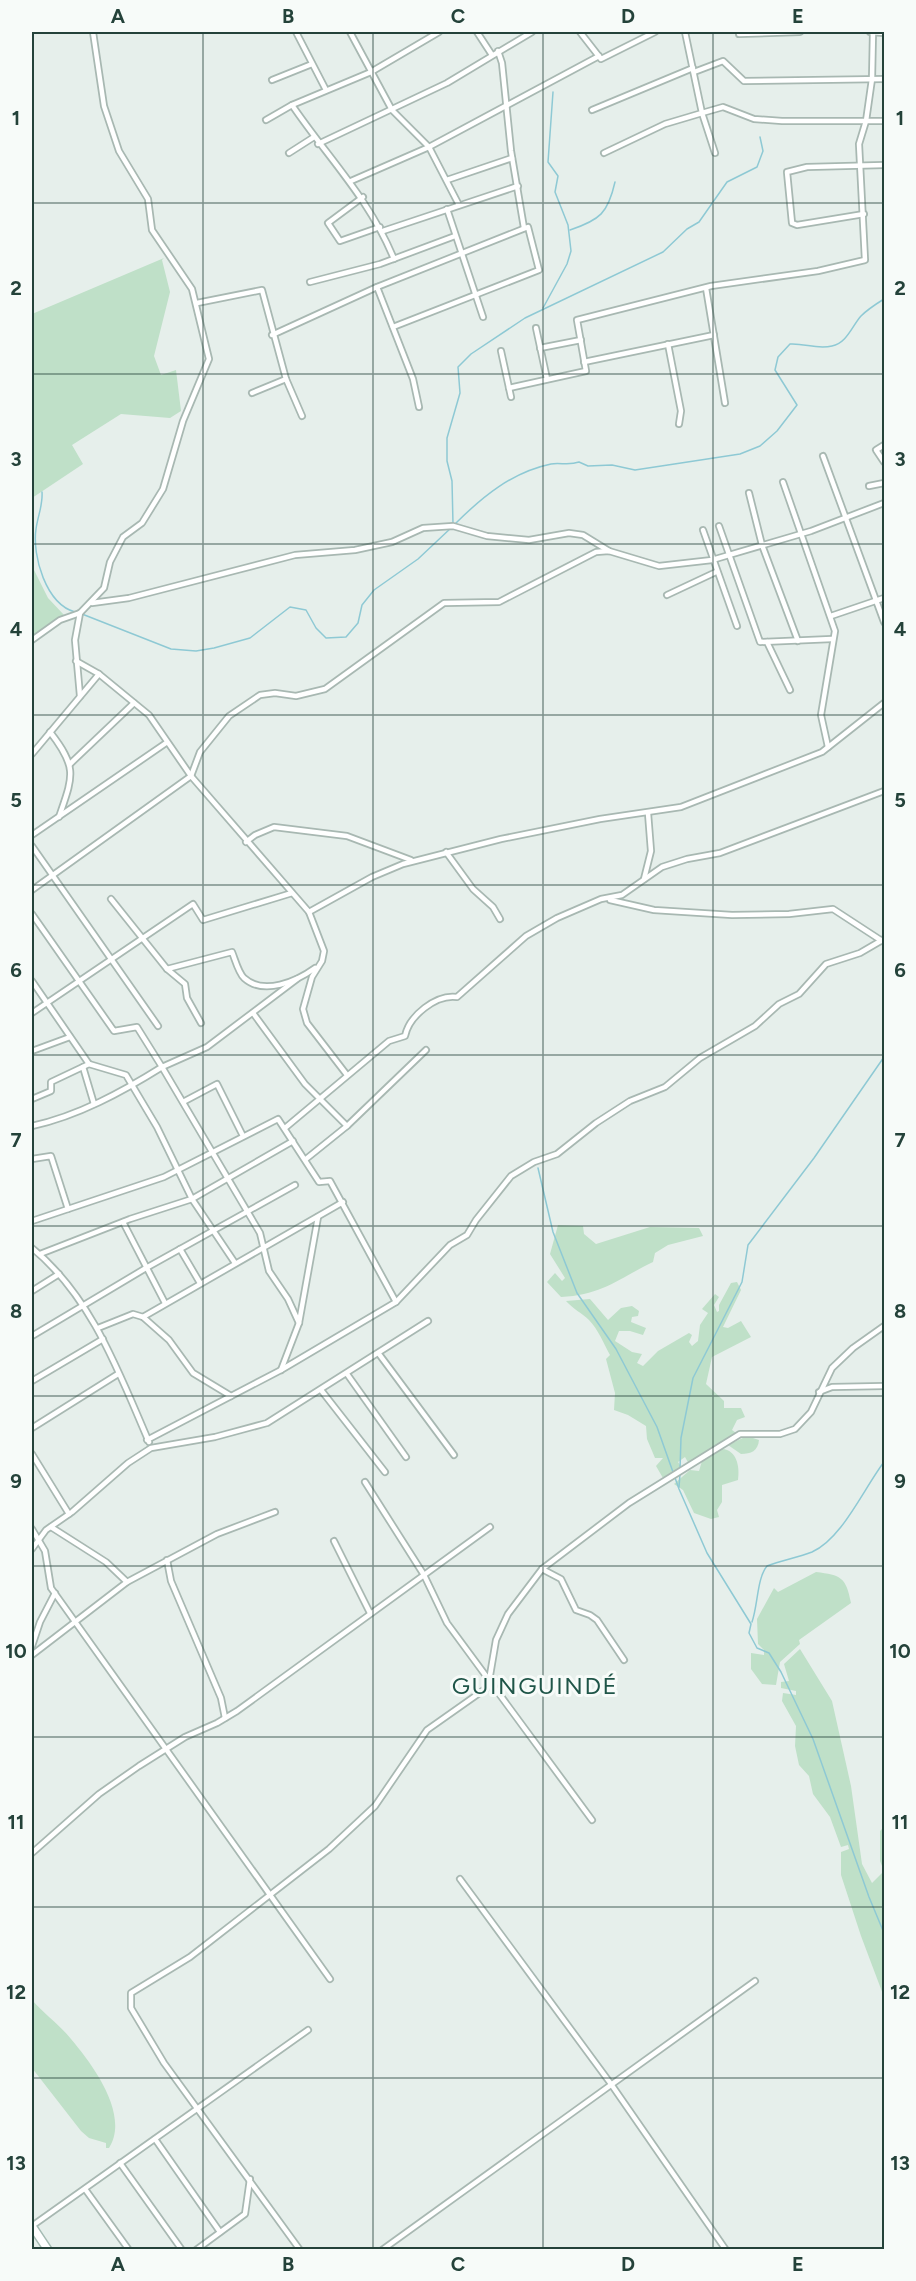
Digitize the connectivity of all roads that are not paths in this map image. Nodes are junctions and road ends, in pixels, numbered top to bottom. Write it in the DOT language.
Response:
graph roads {
  1 [pos="93,32"];
  2 [pos="296,32"];
  3 [pos="350,32"];
  4 [pos="439,32"];
  5 [pos="477,32"];
  6 [pos="532,32"];
  7 [pos="580,32"];
  8 [pos="655,32"];
  9 [pos="685,32"];
  10 [pos="800,32"];
  11 [pos="872,32"];
  12 [pos="885,33"];
  13 [pos="739,34"];
  14 [pos="498,51"];
  15 [pos="492,55"];
  16 [pos="599,56"];
  17 [pos="312,64"];
  18 [pos="694,70"];
  19 [pos="370,72"];
  20 [pos="872,79"];
  21 [pos="885,79"];
  22 [pos="272,80"];
  23 [pos="326,90"];
  24 [pos="292,105"];
  25 [pos="506,105"];
  26 [pos="392,110"];
  27 [pos="592,110"];
  28 [pos="702,113"];
  29 [pos="266,120"];
  30 [pos="867,121"];
  31 [pos="885,121"];
  32 [pos="314,137"];
  33 [pos="318,144"];
  34 [pos="429,147"];
  35 [pos="289,153"];
  36 [pos="604,153"];
  37 [pos="715,153"];
  38 [pos="512,158"];
  39 [pos="859,165"];
  40 [pos="885,165"];
  41 [pos="447,180"];
  42 [pos="351,182"];
  43 [pos="518,186"];
  44 [pos="363,197"];
  45 [pos="459,205"];
  46 [pos="447,209"];
  47 [pos="864,214"];
  48 [pos="524,228"];
  49 [pos="381,229"];
  50 [pos="455,236"];
  51 [pos="460,253"];
  52 [pos="394,259"];
  53 [pos="310,282"];
  54 [pos="377,287"];
  55 [pos="706,288"];
  56 [pos="475,295"];
  57 [pos="196,303"];
  58 [pos="483,317"];
  59 [pos="393,327"];
  60 [pos="536,328"];
  61 [pos="272,335"];
  62 [pos="714,335"];
  63 [pos="581,340"];
  64 [pos="668,345"];
  65 [pos="540,348"];
  66 [pos="501,351"];
  67 [pos="584,362"];
  68 [pos="286,379"];
  69 [pos="547,379"];
  70 [pos="509,388"];
  71 [pos="252,393"];
  72 [pos="511,397"];
  73 [pos="725,403"];
  74 [pos="419,407"];
  75 [pos="302,416"];
  76 [pos="680,424"];
  77 [pos="885,445"];
  78 [pos="823,456"];
  79 [pos="885,462"];
  80 [pos="783,482"];
  81 [pos="885,483"];
  82 [pos="869,486"];
  83 [pos="749,493"];
  84 [pos="885,503"];
  85 [pos="846,516"];
  86 [pos="719,526"];
  87 [pos="703,530"];
  88 [pos="801,533"];
  89 [pos="762,545"];
  90 [pos="609,551"];
  91 [pos="729,555"];
  92 [pos="712,560"];
  93 [pos="716,572"];
  94 [pos="667,595"];
  95 [pos="885,598"];
  96 [pos="875,602"];
  97 [pos="92,603"];
  98 [pos="80,613"];
  99 [pos="831,616"];
  100 [pos="885,622"];
  101 [pos="737,626"];
  102 [pos="832,639"];
  103 [pos="32,640"];
  104 [pos="798,641"];
  105 [pos="767,642"];
  106 [pos="76,661"];
  107 [pos="99,674"];
  108 [pos="790,690"];
  109 [pos="80,696"];
  110 [pos="134,703"];
  111 [pos="885,703"];
  112 [pos="50,732"];
  113 [pos="166,743"];
  114 [pos="828,747"];
  115 [pos="32,754"];
  116 [pos="70,764"];
  117 [pos="191,776"];
  118 [pos="885,791"];
  119 [pos="648,813"];
  120 [pos="58,817"];
  121 [pos="32,836"];
  122 [pos="246,842"];
  123 [pos="32,846"];
  124 [pos="446,852"];
  125 [pos="414,861"];
  126 [pos="53,874"];
  127 [pos="643,881"];
  128 [pos="32,890"];
  129 [pos="292,893"];
  130 [pos="111,899"];
  131 [pos="601,899"];
  132 [pos="309,912"];
  133 [pos="32,914"];
  134 [pos="500,919"];
  135 [pos="141,938"];
  136 [pos="883,940"];
  137 [pos="111,959"];
  138 [pos="320,964"];
  139 [pos="167,969"];
  140 [pos="297,979"];
  141 [pos="32,981"];
  142 [pos="80,981"];
  143 [pos="47,1003"];
  144 [pos="32,1013"];
  145 [pos="253,1013"];
  146 [pos="201,1023"];
  147 [pos="158,1026"];
  148 [pos="70,1037"];
  149 [pos="33,1049"];
  150 [pos="426,1050"];
  151 [pos="89,1064"];
  152 [pos="83,1067"];
  153 [pos="162,1067"];
  154 [pos="347,1075"];
  155 [pos="133,1085"];
  156 [pos="321,1098"];
  157 [pos="32,1099"];
  158 [pos="183,1102"];
  159 [pos="94,1104"];
  160 [pos="32,1126"];
  161 [pos="347,1126"];
  162 [pos="285,1128"];
  163 [pos="243,1137"];
  164 [pos="293,1141"];
  165 [pos="212,1152"];
  166 [pos="32,1157"];
  167 [pos="306,1159"];
  168 [pos="178,1169"];
  169 [pos="228,1178"];
  170 [pos="295,1185"];
  171 [pos="192,1199"];
  172 [pos="343,1202"];
  173 [pos="68,1209"];
  174 [pos="247,1212"];
  175 [pos="318,1217"];
  176 [pos="32,1221"];
  177 [pos="123,1222"];
  178 [pos="213,1230"];
  179 [pos="32,1248"];
  180 [pos="265,1248"];
  181 [pos="180,1249"];
  182 [pos="40,1254"];
  183 [pos="235,1263"];
  184 [pos="146,1268"];
  185 [pos="59,1274"];
  186 [pos="200,1283"];
  187 [pos="32,1291"];
  188 [pos="396,1302"];
  189 [pos="165,1304"];
  190 [pos="83,1305"];
  191 [pos="142,1317"];
  192 [pos="428,1321"];
  193 [pos="299,1323"];
  194 [pos="885,1326"];
  195 [pos="98,1328"];
  196 [pos="32,1336"];
  197 [pos="103,1339"];
  198 [pos="379,1354"];
  199 [pos="281,1370"];
  200 [pos="118,1374"];
  201 [pos="347,1374"];
  202 [pos="32,1381"];
  203 [pos="885,1386"];
  204 [pos="321,1390"];
  205 [pos="819,1392"];
  206 [pos="231,1396"];
  207 [pos="32,1428"];
  208 [pos="147,1440"];
  209 [pos="151,1448"];
  210 [pos="32,1454"];
  211 [pos="454,1455"];
  212 [pos="406,1457"];
  213 [pos="385,1472"];
  214 [pos="364,1482"];
  215 [pos="276,1512"];
  216 [pos="69,1514"];
  217 [pos="51,1527"];
  218 [pos="490,1527"];
  219 [pos="32,1529"];
  220 [pos="39,1538"];
  221 [pos="334,1541"];
  222 [pos="32,1549"];
  223 [pos="167,1560"];
  224 [pos="542,1569"];
  225 [pos="424,1575"];
  226 [pos="127,1582"];
  227 [pos="55,1593"];
  228 [pos="370,1613"];
  229 [pos="76,1620"];
  230 [pos="32,1646"];
  231 [pos="32,1654"];
  232 [pos="624,1660"];
  233 [pos="489,1678"];
  234 [pos="225,1718"];
  235 [pos="166,1749"];
  236 [pos="592,1820"];
  237 [pos="32,1853"];
  238 [pos="460,1879"];
  239 [pos="269,1896"];
  240 [pos="330,1979"];
  241 [pos="755,1981"];
  242 [pos="308,2030"];
  243 [pos="610,2084"];
  244 [pos="197,2108"];
  245 [pos="155,2139"];
  246 [pos="120,2163"];
  247 [pos="249,2179"];
  248 [pos="85,2188"];
  249 [pos="32,2226"];
  250 [pos="220,2232"];
  251 [pos="48,2250"];
  252 [pos="129,2250"];
  253 [pos="182,2250"];
  254 [pos="196,2250"];
  255 [pos="300,2250"];
  256 [pos="382,2250"];
  257 [pos="726,2250"];
  1 -- 57 [label="street"];
  2 -- 17 [label="street"];
  3 -- 19 [label="street"];
  4 -- 19 [label="street"];
  5 -- 15 [label="street"];
  6 -- 14 [label="street"];
  7 -- 16 [label="street"];
  8 -- 16 [label="street"];
  9 -- 18 [label="street"];
  10 -- 13 [label="street"];
  11 -- 12 [label="street"];
  11 -- 20 [label="street"];
  14 -- 15 [label="street"];
  14 -- 25 [label="street"];
  15 -- 26 [label="street"];
  16 -- 25 [label="street"];
  17 -- 22 [label="street"];
  17 -- 23 [label="street"];
  18 -- 20 [label="street"];
  18 -- 27 [label="street"];
  18 -- 28 [label="street"];
  19 -- 23 [label="street"];
  19 -- 26 [label="street"];
  20 -- 21 [label="street"];
  20 -- 30 [label="street"];
  23 -- 24 [label="street"];
  24 -- 29 [label="street"];
  24 -- 32 [label="street"];
  25 -- 34 [label="street"];
  25 -- 38 [label="street"];
  26 -- 33 [label="street"];
  26 -- 34 [label="street"];
  28 -- 30 [label="street"];
  28 -- 36 [label="street"];
  28 -- 37 [label="street"];
  30 -- 31 [label="street"];
  30 -- 39 [label="street"];
  32 -- 33 [label="street"];
  32 -- 35 [label="street"];
  33 -- 42 [label="street"];
  34 -- 41 [label="street"];
  34 -- 42 [label="street"];
  38 -- 41 [label="street"];
  38 -- 43 [label="street"];
  39 -- 40 [label="street"];
  39 -- 47 [label="street"];
  39 -- 47 [label="street"];
  41 -- 45 [label="street"];
  42 -- 44 [label="street"];
  43 -- 45 [label="street"];
  43 -- 48 [label="street"];
  44 -- 49 [label="street"];
  44 -- 49 [label="street"];
  45 -- 46 [label="street"];
  46 -- 49 [label="street"];
  46 -- 50 [label="street"];
  47 -- 55 [label="street"];
  48 -- 51 [label="street"];
  48 -- 56 [label="street"];
  49 -- 52 [label="street"];
  50 -- 51 [label="street"];
  50 -- 52 [label="street"];
  51 -- 54 [label="street"];
  51 -- 56 [label="street"];
  52 -- 53 [label="street"];
  54 -- 59 [label="street"];
  54 -- 61 [label="street"];
  55 -- 62 [label="street"];
  55 -- 63 [label="street"];
  56 -- 58 [label="street"];
  56 -- 59 [label="street"];
  57 -- 61 [label="street"];
  57 -- 97 [label="street"];
  59 -- 74 [label="street"];
  60 -- 65 [label="street"];
  61 -- 68 [label="street"];
  62 -- 64 [label="street"];
  62 -- 73 [label="street"];
  63 -- 65 [label="street"];
  63 -- 67 [label="street"];
  64 -- 67 [label="street"];
  64 -- 76 [label="street"];
  65 -- 69 [label="street"];
  66 -- 70 [label="street"];
  67 -- 69 [label="street"];
  68 -- 71 [label="street"];
  68 -- 75 [label="street"];
  69 -- 70 [label="street"];
  70 -- 72 [label="street"];
  77 -- 79 [label="street"];
  78 -- 85 [label="street"];
  80 -- 88 [label="street"];
  81 -- 82 [label="street"];
  83 -- 89 [label="street"];
  84 -- 85 [label="street"];
  85 -- 88 [label="street"];
  85 -- 96 [label="street"];
  86 -- 91 [label="street"];
  87 -- 92 [label="street"];
  88 -- 89 [label="street"];
  88 -- 99 [label="street"];
  89 -- 91 [label="street"];
  89 -- 104 [label="street"];
  90 -- 92 [label="street"];
  90 -- 97 [label="street"];
  90 -- 117 [label="street"];
  91 -- 92 [label="street"];
  91 -- 105 [label="street"];
  92 -- 93 [label="street"];
  93 -- 94 [label="street"];
  93 -- 101 [label="street"];
  95 -- 96 [label="street"];
  96 -- 99 [label="street"];
  96 -- 100 [label="street"];
  97 -- 98 [label="street"];
  98 -- 103 [label="street"];
  98 -- 106 [label="street"];
  99 -- 102 [label="street"];
  102 -- 104 [label="street"];
  102 -- 114 [label="street"];
  104 -- 105 [label="street"];
  105 -- 108 [label="street"];
  106 -- 107 [label="street"];
  106 -- 109 [label="street"];
  107 -- 109 [label="street"];
  107 -- 110 [label="street"];
  109 -- 112 [label="street"];
  110 -- 113 [label="street"];
  110 -- 116 [label="street"];
  111 -- 114 [label="street"];
  112 -- 115 [label="street"];
  112 -- 116 [label="street"];
  113 -- 117 [label="street"];
  113 -- 120 [label="street"];
  114 -- 119 [label="street"];
  116 -- 120 [label="street"];
  117 -- 122 [label="street"];
  117 -- 126 [label="street"];
  118 -- 127 [label="street"];
  119 -- 124 [label="street"];
  119 -- 127 [label="street"];
  120 -- 121 [label="street"];
  122 -- 125 [label="street"];
  122 -- 129 [label="street"];
  123 -- 126 [label="street"];
  124 -- 125 [label="street"];
  124 -- 134 [label="street"];
  125 -- 132 [label="street"];
  126 -- 128 [label="street"];
  126 -- 137 [label="street"];
  127 -- 131 [label="street"];
  129 -- 132 [label="street"];
  129 -- 135 [label="street"];
  130 -- 135 [label="street"];
  131 -- 136 [label="street"];
  131 -- 154 [label="street"];
  132 -- 138 [label="street"];
  133 -- 142 [label="street"];
  135 -- 137 [label="street"];
  135 -- 139 [label="street"];
  136 -- 188 [label="street"];
  137 -- 142 [label="street"];
  137 -- 147 [label="street"];
  138 -- 140 [label="street"];
  138 -- 154 [label="street"];
  139 -- 140 [label="street"];
  139 -- 146 [label="street"];
  140 -- 145 [label="street"];
  141 -- 143 [label="street"];
  142 -- 143 [label="street"];
  142 -- 153 [label="street"];
  143 -- 144 [label="street"];
  143 -- 148 [label="street"];
  145 -- 153 [label="street"];
  145 -- 156 [label="street"];
  148 -- 149 [label="street"];
  148 -- 151 [label="street"];
  150 -- 161 [label="street"];
  151 -- 152 [label="street"];
  151 -- 155 [label="street"];
  152 -- 157 [label="street"];
  152 -- 159 [label="street"];
  153 -- 155 [label="street"];
  153 -- 158 [label="street"];
  154 -- 156 [label="street"];
  155 -- 159 [label="street"];
  155 -- 168 [label="street"];
  156 -- 161 [label="street"];
  156 -- 162 [label="street"];
  158 -- 163 [label="street"];
  158 -- 165 [label="street"];
  159 -- 160 [label="street"];
  161 -- 167 [label="street"];
  162 -- 163 [label="street"];
  162 -- 164 [label="street"];
  163 -- 165 [label="street"];
  164 -- 167 [label="street"];
  164 -- 169 [label="street"];
  165 -- 168 [label="street"];
  165 -- 169 [label="street"];
  166 -- 173 [label="street"];
  167 -- 172 [label="street"];
  168 -- 171 [label="street"];
  168 -- 173 [label="street"];
  169 -- 171 [label="street"];
  169 -- 174 [label="street"];
  170 -- 174 [label="street"];
  171 -- 177 [label="street"];
  171 -- 178 [label="street"];
  172 -- 175 [label="street"];
  172 -- 188 [label="street"];
  173 -- 176 [label="street"];
  174 -- 178 [label="street"];
  174 -- 180 [label="street"];
  175 -- 180 [label="street"];
  175 -- 193 [label="street"];
  177 -- 182 [label="street"];
  177 -- 184 [label="street"];
  178 -- 181 [label="street"];
  178 -- 183 [label="street"];
  179 -- 182 [label="street"];
  180 -- 183 [label="street"];
  180 -- 193 [label="street"];
  181 -- 184 [label="street"];
  181 -- 186 [label="street"];
  182 -- 185 [label="street"];
  183 -- 186 [label="street"];
  184 -- 189 [label="street"];
  184 -- 190 [label="street"];
  185 -- 187 [label="street"];
  185 -- 190 [label="street"];
  186 -- 189 [label="street"];
  188 -- 199 [label="street"];
  189 -- 191 [label="street"];
  190 -- 195 [label="street"];
  190 -- 196 [label="street"];
  191 -- 195 [label="street"];
  191 -- 206 [label="street"];
  192 -- 198 [label="street"];
  193 -- 199 [label="street"];
  194 -- 205 [label="street"];
  195 -- 197 [label="street"];
  197 -- 200 [label="street"];
  197 -- 202 [label="street"];
  198 -- 201 [label="street"];
  198 -- 211 [label="street"];
  199 -- 206 [label="street"];
  200 -- 207 [label="street"];
  200 -- 208 [label="street"];
  201 -- 204 [label="street"];
  201 -- 212 [label="street"];
  203 -- 205 [label="street"];
  204 -- 209 [label="street"];
  204 -- 213 [label="street"];
  205 -- 224 [label="street"];
  206 -- 208 [label="street"];
  208 -- 209 [label="street"];
  209 -- 216 [label="street"];
  210 -- 216 [label="street"];
  214 -- 225 [label="street"];
  215 -- 223 [label="street"];
  216 -- 217 [label="street"];
  217 -- 220 [label="street"];
  217 -- 226 [label="street"];
  218 -- 225 [label="street"];
  219 -- 220 [label="street"];
  220 -- 222 [label="street"];
  220 -- 227 [label="street"];
  221 -- 228 [label="street"];
  223 -- 226 [label="street"];
  223 -- 234 [label="street"];
  224 -- 232 [label="street"];
  224 -- 233 [label="street"];
  225 -- 228 [label="street"];
  225 -- 233 [label="street"];
  226 -- 229 [label="street"];
  227 -- 229 [label="street"];
  227 -- 230 [label="street"];
  228 -- 234 [label="street"];
  229 -- 231 [label="street"];
  229 -- 235 [label="street"];
  233 -- 236 [label="street"];
  233 -- 239 [label="street"];
  234 -- 235 [label="street"];
  235 -- 237 [label="street"];
  235 -- 239 [label="street"];
  238 -- 243 [label="street"];
  239 -- 240 [label="street"];
  239 -- 244 [label="street"];
  241 -- 243 [label="street"];
  242 -- 244 [label="street"];
  243 -- 256 [label="street"];
  243 -- 257 [label="street"];
  244 -- 245 [label="street"];
  244 -- 247 [label="street"];
  245 -- 246 [label="street"];
  245 -- 250 [label="street"];
  246 -- 248 [label="street"];
  246 -- 253 [label="street"];
  247 -- 250 [label="street"];
  247 -- 255 [label="street"];
  248 -- 249 [label="street"];
  248 -- 252 [label="street"];
  249 -- 251 [label="main road"];
  250 -- 254 [label="street"];
}
